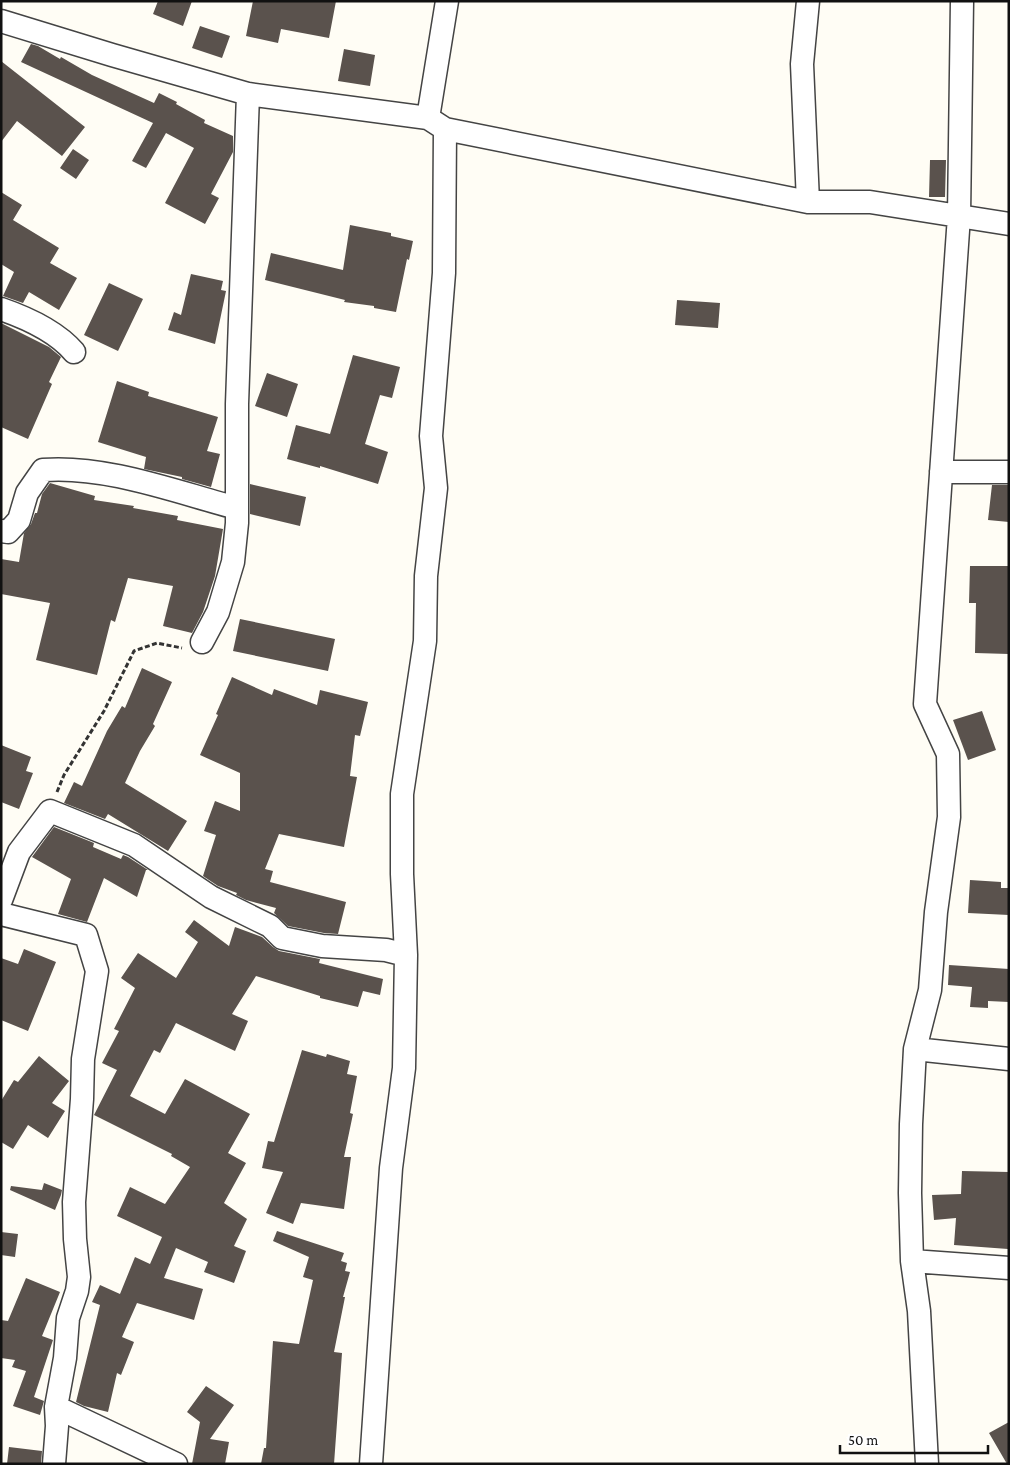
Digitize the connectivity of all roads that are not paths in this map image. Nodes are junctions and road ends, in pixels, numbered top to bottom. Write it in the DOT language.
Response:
graph roads {
  1 [pos="447,1"];
  2 [pos="808,1"];
  3 [pos="962,1"];
  4 [pos="1,22"];
  5 [pos="248,94"];
  6 [pos="436,124"];
  7 [pos="808,202"];
  8 [pos="959,216"];
  9 [pos="1009,224"];
  10 [pos="1,309"];
  11 [pos="74,352"];
  12 [pos="941,472"];
  13 [pos="1009,472"];
  14 [pos="237,508"];
  15 [pos="1,531"];
  16 [pos="202,642"];
  17 [pos="1,900"];
  18 [pos="1,914"];
  19 [pos="406,954"];
  20 [pos="915,1049"];
  21 [pos="1009,1058"];
  22 [pos="912,1261"];
  23 [pos="1009,1268"];
  24 [pos="56,1407"];
  25 [pos="54,1464"];
  26 [pos="176,1464"];
  27 [pos="371,1464"];
  28 [pos="927,1464"];
  1 -- 6 [label="street"];
  2 -- 7 [label="street"];
  3 -- 8 [label="street"];
  4 -- 5 [label="street"];
  5 -- 6 [label="street"];
  5 -- 14 [label="street"];
  6 -- 7 [label="street"];
  6 -- 19 [label="street"];
  7 -- 8 [label="street"];
  8 -- 9 [label="street"];
  8 -- 12 [label="street"];
  10 -- 11 [label="street"];
  12 -- 13 [label="street"];
  12 -- 20 [label="street"];
  14 -- 15 [label="street"];
  14 -- 16 [label="street"];
  17 -- 19 [label="street"];
  18 -- 24 [label="street"];
  19 -- 27 [label="street"];
  20 -- 21 [label="street"];
  20 -- 22 [label="street"];
  22 -- 23 [label="street"];
  22 -- 28 [label="street"];
  24 -- 25 [label="street"];
  24 -- 26 [label="street"];
}
